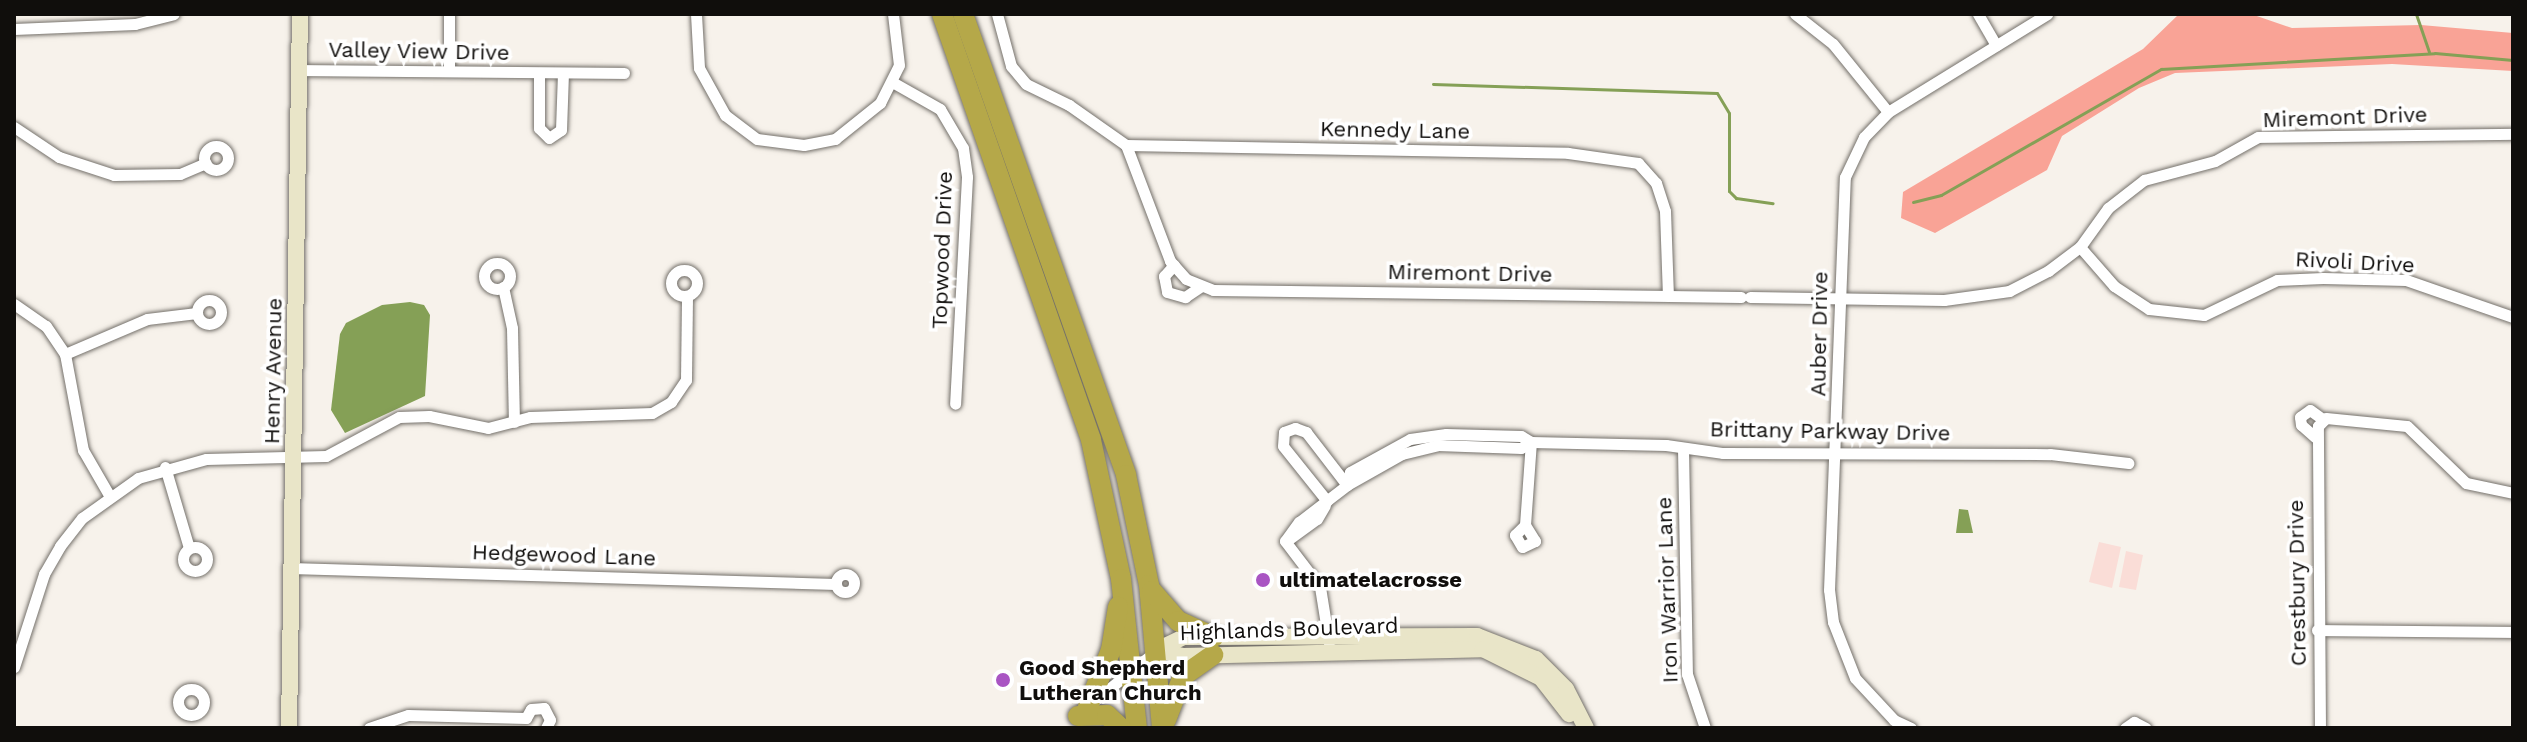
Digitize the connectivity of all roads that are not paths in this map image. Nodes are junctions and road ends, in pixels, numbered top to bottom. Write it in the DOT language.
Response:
graph roads {
  1 [pos="174,14"];
  2 [pos="300,14"];
  3 [pos="449,14"];
  4 [pos="696,14"];
  5 [pos="893,14"];
  6 [pos="942,14"];
  7 [pos="963,14"];
  8 [pos="997,14"];
  9 [pos="1795,14"];
  10 [pos="1978,14"];
  11 [pos="2047,14"];
  12 [pos="14,29"];
  13 [pos="1996,45"];
  14 [pos="299,70"];
  15 [pos="449,71"];
  16 [pos="539,73"];
  17 [pos="624,73"];
  18 [pos="563,74"];
  19 [pos="894,83"];
  20 [pos="1888,112"];
  21 [pos="14,127"];
  22 [pos="2513,134"];
  23 [pos="1126,145"];
  24 [pos="206,163"];
  25 [pos="2080,247"];
  26 [pos="1174,265"];
  27 [pos="503,287"];
  28 [pos="1200,287"];
  29 [pos="687,296"];
  30 [pos="1668,296"];
  31 [pos="1840,298"];
  32 [pos="14,304"];
  33 [pos="197,313"];
  34 [pos="2513,317"];
  35 [pos="65,354"];
  36 [pos="955,404"];
  37 [pos="2324,420"];
  38 [pos="514,422"];
  39 [pos="2315,434"];
  40 [pos="1531,442"];
  41 [pos="1683,448"];
  42 [pos="1836,451"];
  43 [pos="293,459"];
  44 [pos="2128,463"];
  45 [pos="165,467"];
  46 [pos="1347,485"];
  47 [pos="2513,493"];
  48 [pos="109,495"];
  49 [pos="1327,501"];
  50 [pos="1525,525"];
  51 [pos="189,548"];
  52 [pos="290,568"];
  53 [pos="1121,579"];
  54 [pos="836,584"];
  55 [pos="1149,585"];
  56 [pos="2317,630"];
  57 [pos="2513,632"];
  58 [pos="1129,633"];
  59 [pos="1329,643"];
  60 [pos="1213,646"];
  61 [pos="1157,650"];
  62 [pos="14,667"];
  63 [pos="1133,668"];
  64 [pos="188,714"];
  65 [pos="1079,717"];
  66 [pos="529,723"];
  67 [pos="186,728"];
  68 [pos="289,728"];
  69 [pos="369,728"];
  70 [pos="546,728"];
  71 [pos="1121,728"];
  72 [pos="1137,728"];
  73 [pos="1163,728"];
  74 [pos="1574,728"];
  75 [pos="1586,728"];
  76 [pos="1705,728"];
  77 [pos="1911,728"];
  78 [pos="2125,728"];
  79 [pos="2146,728"];
  80 [pos="2320,728"];
  1 -- 12 [label="street"];
  2 -- 14 [label="street, Henry Avenue"];
  3 -- 15 [label="street"];
  4 -- 19 [label="street"];
  5 -- 19 [label="street"];
  6 -- 53 [label="highway"];
  7 -- 55 [label="highway"];
  8 -- 23 [label="street"];
  9 -- 20 [label="street"];
  10 -- 13 [label="street"];
  11 -- 13 [label="street, Auber Drive"];
  13 -- 20 [label="street, Auber Drive"];
  14 -- 15 [label="street, Valley View Drive"];
  14 -- 43 [label="street, Henry Avenue"];
  15 -- 16 [label="street, Valley View Drive"];
  16 -- 18 [label="street, Valley View Drive"];
  16 -- 18 [label="street, Valley View Drive"];
  17 -- 18 [label="street, Valley View Drive"];
  19 -- 36 [label="street, Topwood Drive"];
  20 -- 31 [label="street, Auber Drive"];
  21 -- 24 [label="street"];
  22 -- 25 [label="street, Miremont Drive"];
  23 -- 26 [label="street, Miremont Drive"];
  23 -- 30 [label="street, Kennedy Lane"];
  25 -- 31 [label="street, Miremont Drive"];
  25 -- 34 [label="street, Rivoli Drive"];
  26 -- 28 [label="street, Miremont Drive"];
  26 -- 28 [label="street, Miremont Drive"];
  27 -- 38 [label="street"];
  28 -- 30 [label="street, Miremont Drive"];
  29 -- 38 [label="street"];
  30 -- 31 [label="street, Miremont Drive"];
  31 -- 42 [label="street, Auber Drive"];
  32 -- 35 [label="street"];
  33 -- 35 [label="street"];
  35 -- 48 [label="street"];
  37 -- 39 [label="street"];
  37 -- 39 [label="street, Crestbury Drive"];
  37 -- 47 [label="street"];
  38 -- 43 [label="street"];
  39 -- 56 [label="street, Crestbury Drive"];
  40 -- 41 [label="street, Brittany Parkway Drive"];
  40 -- 46 [label="street, Brittany Parkway Drive"];
  40 -- 50 [label="street"];
  41 -- 42 [label="street, Brittany Parkway Drive"];
  41 -- 76 [label="street, Iron Warrior Lane"];
  42 -- 44 [label="street, Brittany Parkway Drive"];
  42 -- 77 [label="street, Auber Drive"];
  43 -- 45 [label="street"];
  43 -- 52 [label="street, Henry Avenue"];
  45 -- 48 [label="street"];
  45 -- 51 [label="street"];
  46 -- 49 [label="street, Brittany Parkway Drive"];
  46 -- 49 [label="street"];
  48 -- 62 [label="street"];
  49 -- 59 [label="street, Brittany Parkway Drive"];
  52 -- 54 [label="street, Hedgewood Lane"];
  52 -- 68 [label="street, Henry Avenue"];
  53 -- 58 [label="highway"];
  53 -- 65 [label="highway"];
  55 -- 60 [label="highway"];
  55 -- 61 [label="highway"];
  56 -- 57 [label="street"];
  56 -- 80 [label="street, Crestbury Drive"];
  58 -- 61 [label="highway"];
  58 -- 63 [label="highway"];
  59 -- 60 [label="street, Highlands Boulevard"];
  59 -- 74 [label="street, Highlands Boulevard"];
  59 -- 75 [label="street, Highlands Boulevard"];
  60 -- 61 [label="street, Highlands Boulevard"];
  60 -- 73 [label="highway"];
  61 -- 63 [label="street"];
  61 -- 73 [label="highway"];
  63 -- 65 [label="street"];
  63 -- 72 [label="highway"];
  64 -- 67 [label="street"];
  65 -- 71 [label="highway"];
  66 -- 69 [label="street"];
  66 -- 70 [label="street"];
  78 -- 79 [label="street"];
}
